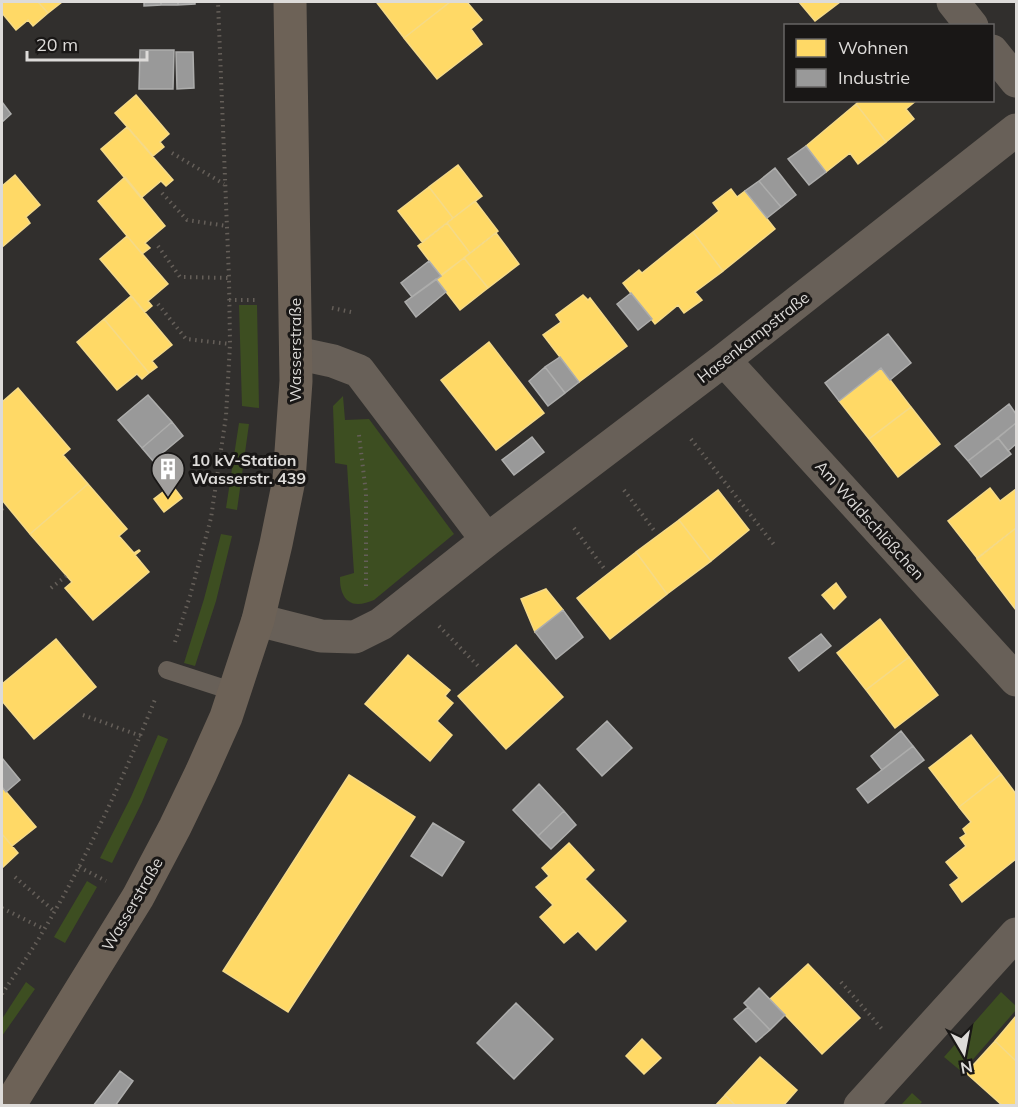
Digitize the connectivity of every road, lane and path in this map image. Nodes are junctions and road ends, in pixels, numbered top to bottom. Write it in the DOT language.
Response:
graph roads {
  1 [pos="218,2"];
  2 [pos="290,2"];
  3 [pos="953,2"];
  4 [pos="970,24"];
  5 [pos="994,52"];
  6 [pos="1017,81"];
  7 [pos="1017,130"];
  8 [pos="172,153"];
  9 [pos="225,184"];
  10 [pos="162,193"];
  11 [pos="227,226"];
  12 [pos="158,246"];
  13 [pos="229,278"];
  14 [pos="229,300"];
  15 [pos="262,300"];
  16 [pos="158,304"];
  17 [pos="336,308"];
  18 [pos="351,312"];
  19 [pos="230,344"];
  20 [pos="296,353"];
  21 [pos="724,360"];
  22 [pos="358,434"];
  23 [pos="691,439"];
  24 [pos="624,490"];
  25 [pos="6,506"];
  26 [pos="2,509"];
  27 [pos="574,528"];
  28 [pos="656,533"];
  29 [pos="487,540"];
  30 [pos="775,546"];
  31 [pos="606,572"];
  32 [pos="66,576"];
  33 [pos="51,588"];
  34 [pos="366,593"];
  35 [pos="258,620"];
  36 [pos="439,626"];
  37 [pos="478,667"];
  38 [pos="167,670"];
  39 [pos="1017,680"];
  40 [pos="235,692"];
  41 [pos="83,715"];
  42 [pos="141,736"];
  43 [pos="79,867"];
  44 [pos="15,876"];
  45 [pos="109,882"];
  46 [pos="2,908"];
  47 [pos="54,911"];
  48 [pos="44,929"];
  49 [pos="1017,934"];
  50 [pos="841,982"];
  51 [pos="2,994"];
  52 [pos="905,1055"];
  53 [pos="9,1106"];
  54 [pos="860,1106"];
  1 -- 9 [label="path"];
  2 -- 20 [label="main road, Wasserstraße"];
  3 -- 4 [label="street"];
  5 -- 6 [label="street"];
  7 -- 21 [label="street, Hasenkampstraße"];
  8 -- 9 [label="path"];
  9 -- 11 [label="path"];
  10 -- 11 [label="path"];
  11 -- 13 [label="path"];
  12 -- 13 [label="path"];
  13 -- 14 [label="path"];
  14 -- 15 [label="path"];
  14 -- 19 [label="path"];
  16 -- 19 [label="path"];
  17 -- 18 [label="path"];
  19 -- 38 [label="path"];
  20 -- 29 [label="street"];
  20 -- 35 [label="main road, Wasserstraße"];
  21 -- 29 [label="street, Hasenkampstraße"];
  21 -- 39 [label="street, Am Waldschlößchen"];
  22 -- 34 [label="path"];
  23 -- 30 [label="path"];
  24 -- 28 [label="path"];
  25 -- 26 [label="path"];
  27 -- 31 [label="path"];
  29 -- 35 [label="street, Hasenkampstraße"];
  32 -- 33 [label="path"];
  35 -- 40 [label="main road, Wasserstraße"];
  36 -- 37 [label="path"];
  38 -- 40 [label="lane"];
  38 -- 42 [label="path"];
  40 -- 53 [label="main road, Wasserstraße"];
  41 -- 42 [label="path"];
  42 -- 43 [label="path"];
  43 -- 45 [label="path"];
  43 -- 47 [label="path"];
  44 -- 47 [label="path"];
  46 -- 48 [label="path"];
  47 -- 48 [label="path"];
  48 -- 51 [label="path"];
  49 -- 52 [label="street"];
  50 -- 52 [label="path"];
  52 -- 54 [label="street"];
}
